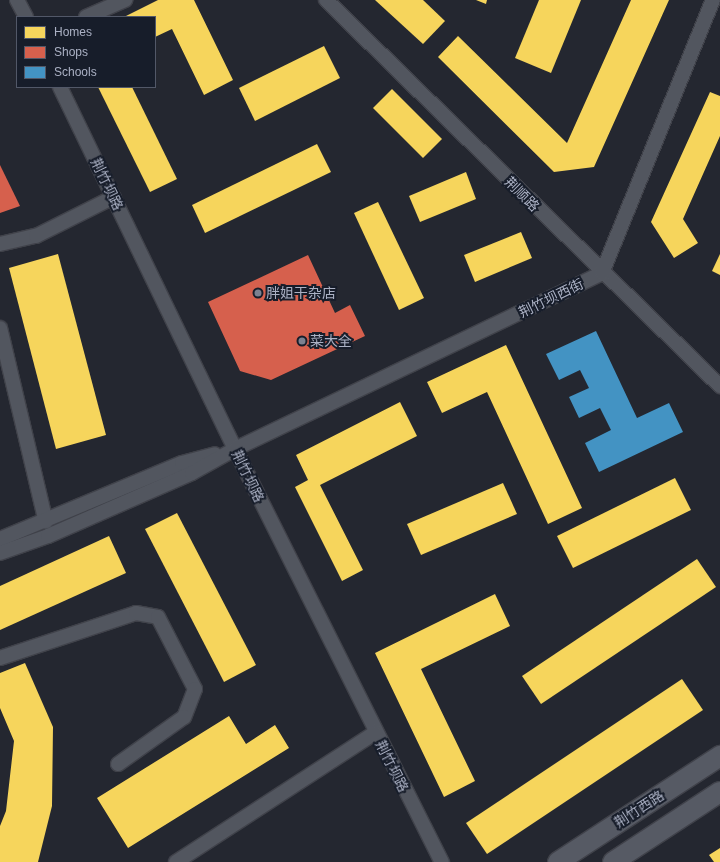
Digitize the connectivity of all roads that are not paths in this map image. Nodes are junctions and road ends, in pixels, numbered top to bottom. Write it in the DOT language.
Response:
graph roads {
  1 [pos="18,0"];
  2 [pos="124,0"];
  3 [pos="326,0"];
  4 [pos="713,0"];
  5 [pos="26,16"];
  6 [pos="88,16"];
  7 [pos="60,88"];
  8 [pos="114,197"];
  9 [pos="0,244"];
  10 [pos="602,273"];
  11 [pos="0,328"];
  12 [pos="720,386"];
  13 [pos="235,449"];
  14 [pos="46,522"];
  15 [pos="0,539"];
  16 [pos="0,553"];
  17 [pos="0,658"];
  18 [pos="375,733"];
  19 [pos="720,756"];
  20 [pos="118,764"];
  21 [pos="720,792"];
  22 [pos="176,862"];
  23 [pos="442,862"];
  24 [pos="558,862"];
  25 [pos="613,862"];
  1 -- 5 [label="street"];
  2 -- 6 [label="street"];
  3 -- 10 [label="street, 荆顺路"];
  4 -- 10 [label="street"];
  7 -- 8 [label="street, 荆竹坝路"];
  8 -- 9 [label="street"];
  8 -- 13 [label="street, 荆竹坝路"];
  10 -- 12 [label="street, 荆顺路"];
  10 -- 13 [label="street, 荆竹坝西街"];
  11 -- 14 [label="street"];
  13 -- 14 [label="street"];
  13 -- 16 [label="street"];
  13 -- 18 [label="street, 荆竹坝路"];
  14 -- 15 [label="street"];
  17 -- 20 [label="street"];
  18 -- 22 [label="street"];
  18 -- 23 [label="street, 荆竹坝路"];
  19 -- 24 [label="main road, 荆竹西路"];
  21 -- 25 [label="main road"];
}
